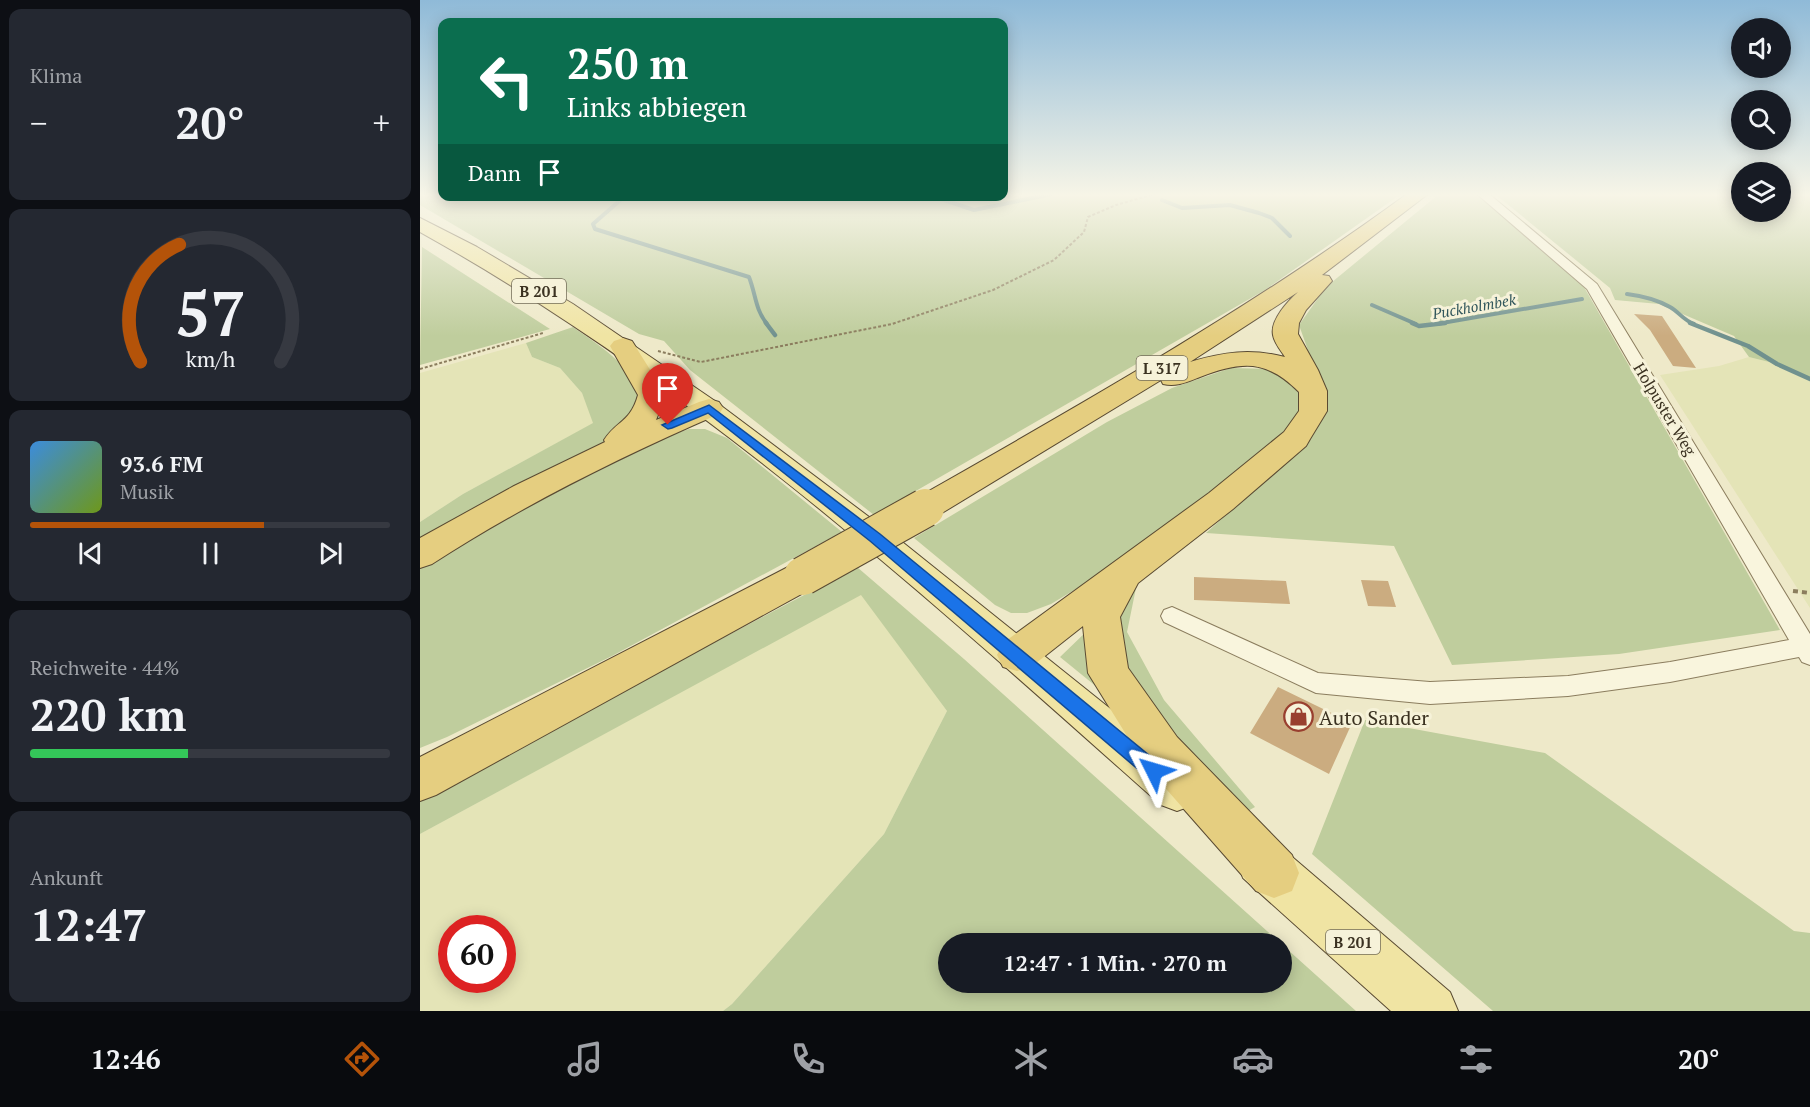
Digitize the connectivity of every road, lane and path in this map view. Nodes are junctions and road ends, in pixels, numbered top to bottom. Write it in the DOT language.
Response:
graph roads {
  1 [pos="451,241"];
  2 [pos="1074,241"];
  3 [pos="1357,241"];
  4 [pos="1538,241"];
  5 [pos="1353,244"];
  6 [pos="543,333"];
  7 [pos="632,352"];
  8 [pos="420,369"];
  9 [pos="1313,391"];
  10 [pos="709,408"];
  11 [pos="1081,417"];
  12 [pos="597,457"];
  13 [pos="420,555"];
  14 [pos="1123,577"];
  15 [pos="1172,616"];
  16 [pos="1808,650"];
  17 [pos="1017,655"];
  18 [pos="498,739"];
  19 [pos="420,761"];
  20 [pos="420,780"];
  21 [pos="1274,873"];
  22 [pos="1431,1011"];
  1 -- 7 [label="main road, B 201"];
  2 -- 7 [label="path"];
  3 -- 5 [label="highway, L 317"];
  4 -- 16 [label="street, Holpuster Weg"];
  5 -- 9 [label="highway"];
  5 -- 11 [label="highway, L 317"];
  6 -- 8 [label="path"];
  7 -- 10 [label="main road, B 201"];
  7 -- 12 [label="highway"];
  9 -- 11 [label="highway"];
  9 -- 14 [label="highway"];
  10 -- 12 [label="highway"];
  10 -- 17 [label="main road, B 201"];
  11 -- 18 [label="highway, bridge"];
  12 -- 13 [label="highway"];
  14 -- 17 [label="highway"];
  14 -- 21 [label="highway"];
  15 -- 16 [label="street"];
  17 -- 21 [label="main road, B 201"];
  18 -- 19 [label="highway"];
  18 -- 20 [label="highway"];
  21 -- 22 [label="main road, B 201"];
}
